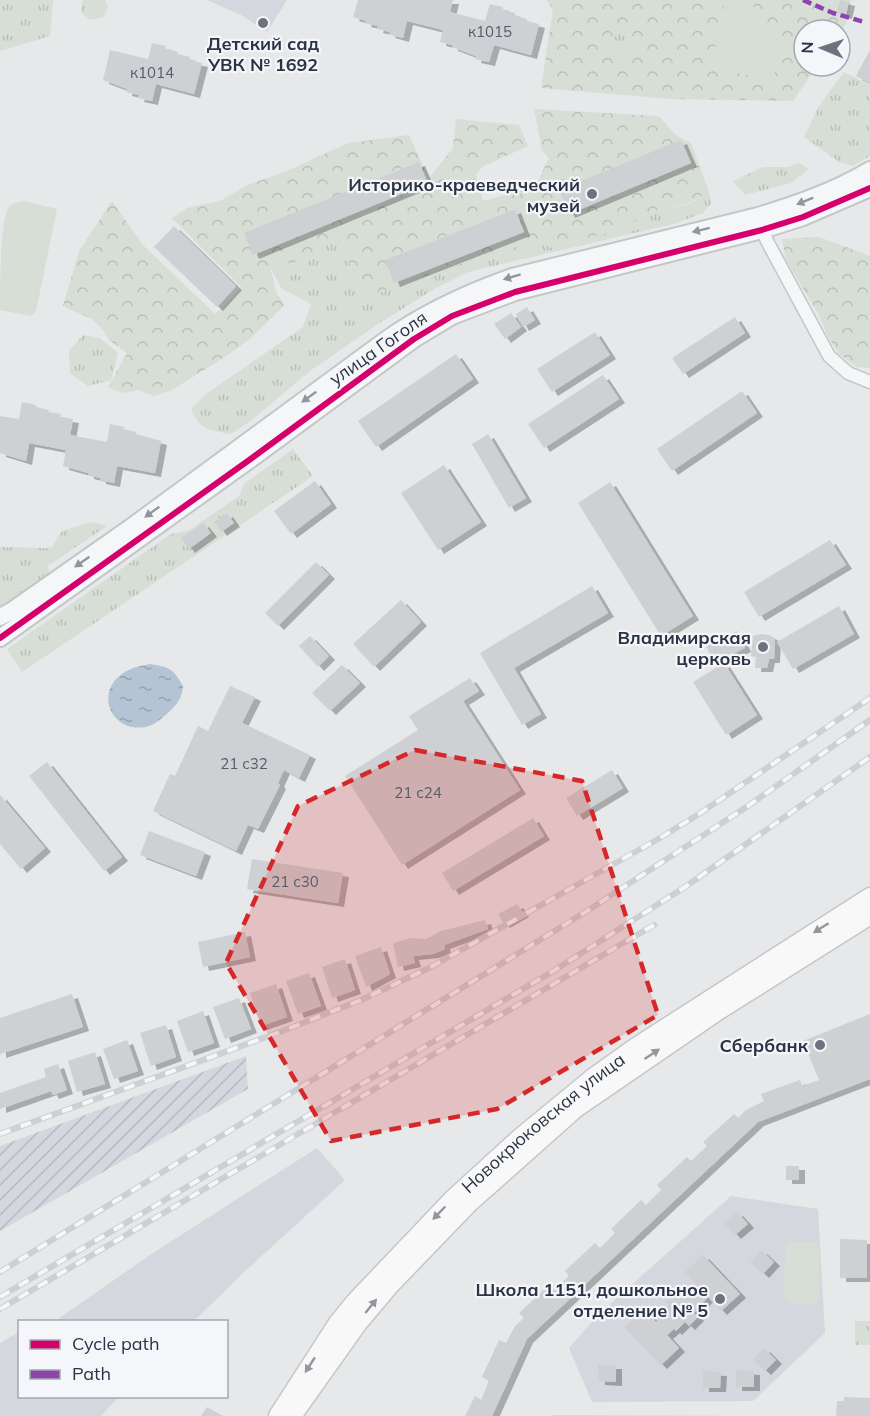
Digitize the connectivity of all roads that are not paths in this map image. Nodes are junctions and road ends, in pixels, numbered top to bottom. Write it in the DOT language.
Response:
graph roads {
  1 [pos="870,170"];
  2 [pos="870,188"];
  3 [pos="760,223"];
  4 [pos="868,384"];
  5 [pos="0,617"];
  6 [pos="0,638"];
  7 [pos="870,897"];
  8 [pos="870,915"];
  9 [pos="278,1416"];
  10 [pos="292,1416"];
  1 -- 3 [label="street, улица Гоголя, one-way"];
  2 -- 3 [label="street, улица Гоголя"];
  3 -- 4 [label="street"];
  3 -- 5 [label="street, one-way"];
  3 -- 6 [label="street, улица Гоголя"];
  7 -- 9 [label="main road, Новокрюковская улица, one-way"];
  10 -- 8 [label="main road, Новокрюковская улица, one-way"];
}
